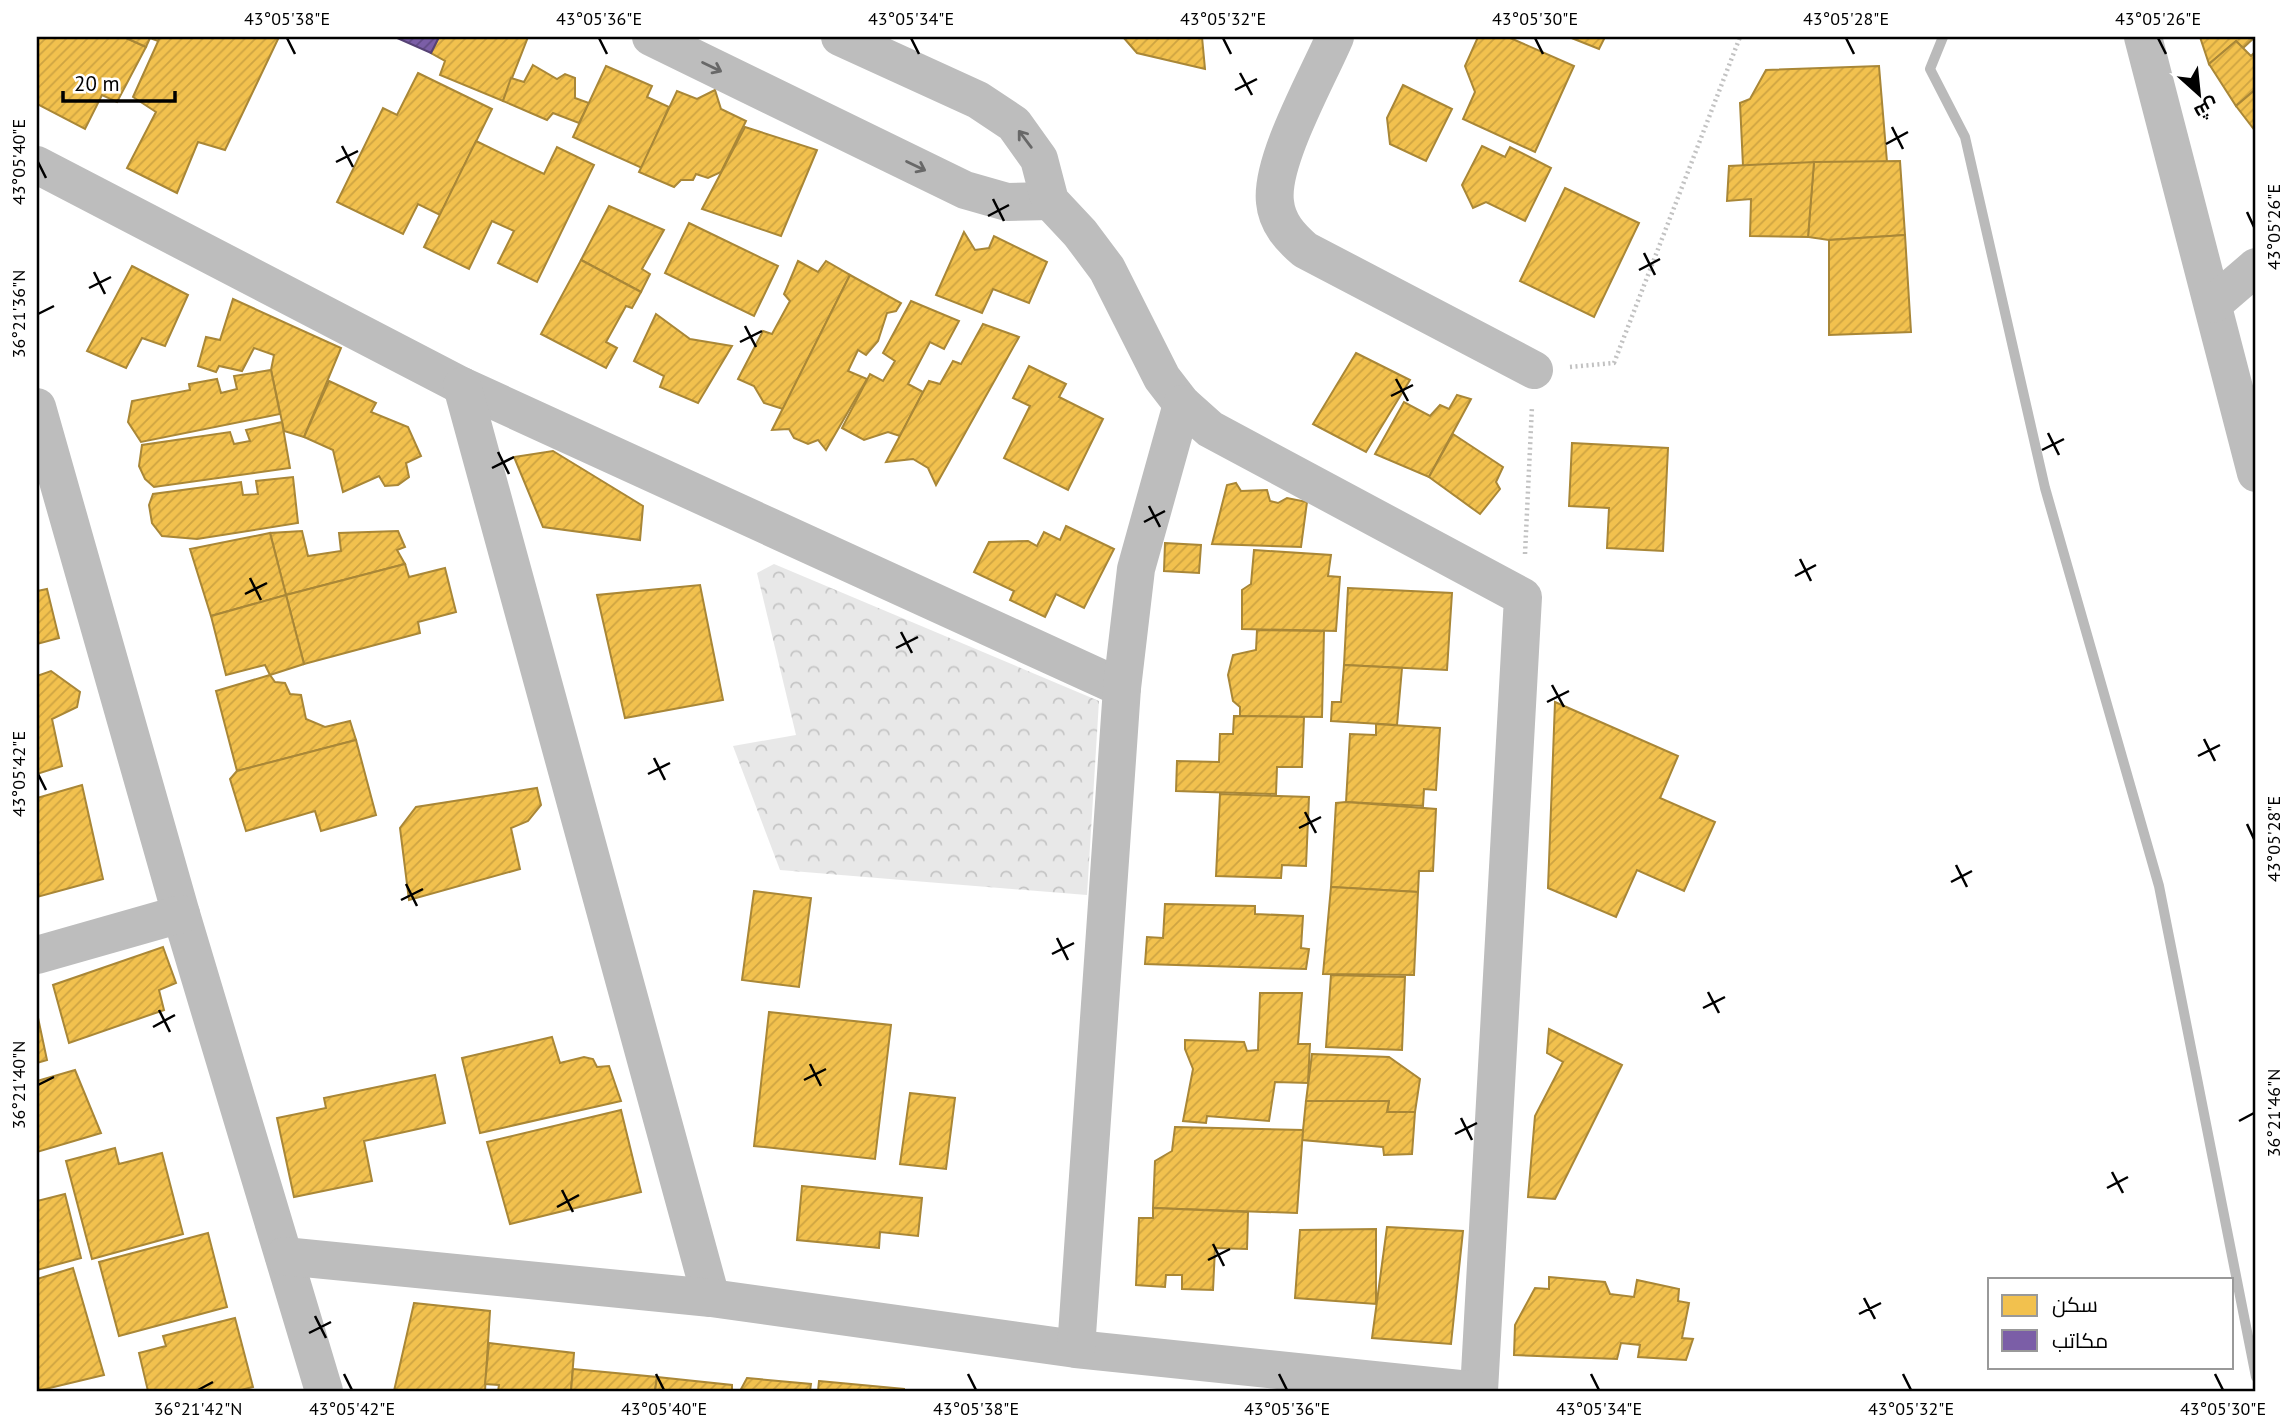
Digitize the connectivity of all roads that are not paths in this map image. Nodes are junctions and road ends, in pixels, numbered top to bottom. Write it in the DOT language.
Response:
graph roads {
  1 [pos="650,37"];
  2 [pos="840,37"];
  3 [pos="1335,37"];
  4 [pos="2143,37"];
  5 [pos="37,165"];
  6 [pos="1050,201"];
  7 [pos="2256,267"];
  8 [pos="2213,304"];
  9 [pos="1534,370"];
  10 [pos="462,386"];
  11 [pos="1182,404"];
  12 [pos="37,407"];
  13 [pos="2256,473"];
  14 [pos="1122,688"];
  15 [pos="181,914"];
  16 [pos="37,956"];
  17 [pos="284,1256"];
  18 [pos="711,1298"];
  19 [pos="1076,1349"];
  20 [pos="324,1391"];
  21 [pos="1479,1391"];
  1 -- 6 [label="street, one-way"];
  6 -- 2 [label="street, one-way"];
  3 -- 9 [label="street"];
  4 -- 8 [label="street"];
  5 -- 10 [label="street"];
  6 -- 11 [label="street"];
  7 -- 8 [label="street"];
  8 -- 13 [label="street"];
  10 -- 14 [label="street"];
  10 -- 18 [label="street"];
  11 -- 14 [label="street"];
  11 -- 21 [label="street"];
  12 -- 15 [label="street"];
  14 -- 19 [label="street"];
  15 -- 16 [label="street"];
  15 -- 17 [label="street"];
  17 -- 18 [label="street"];
  17 -- 20 [label="street"];
  18 -- 19 [label="street"];
  19 -- 21 [label="street"];
}
